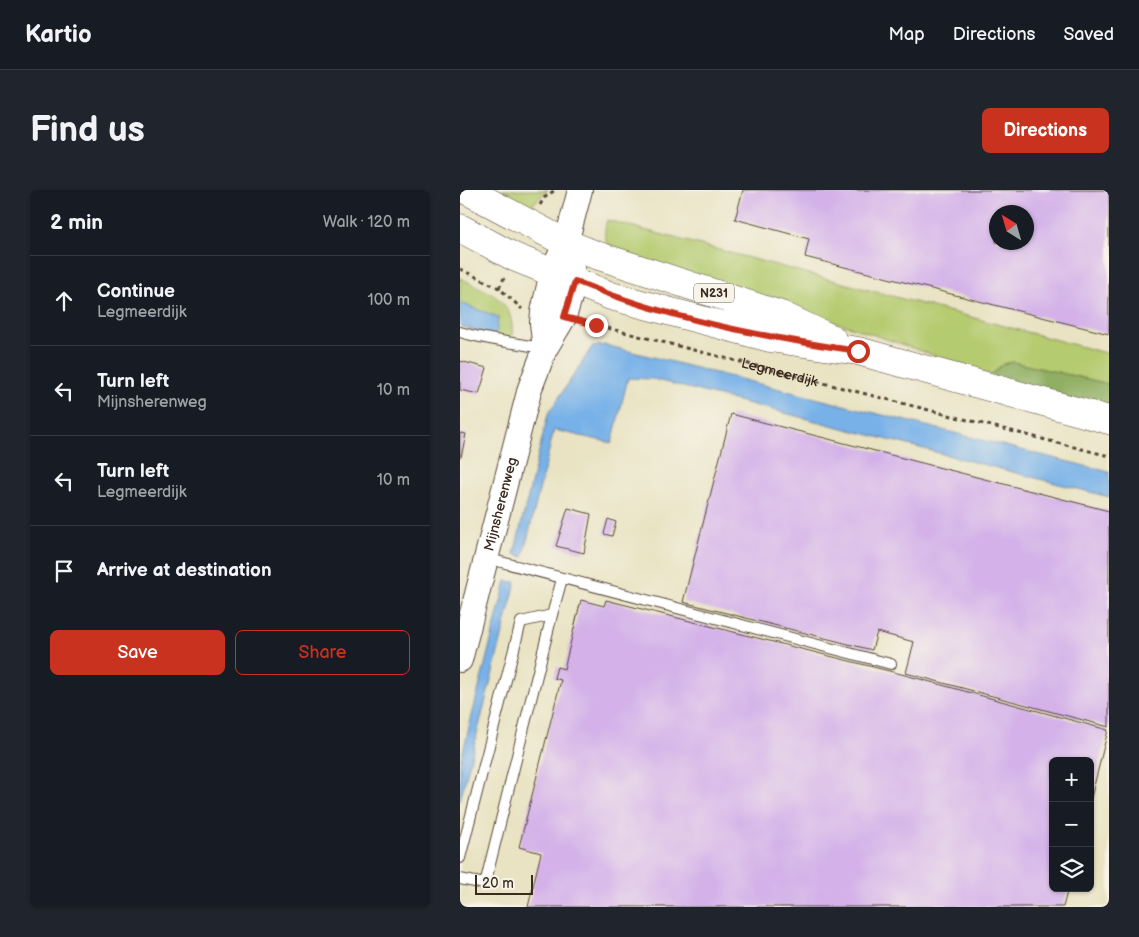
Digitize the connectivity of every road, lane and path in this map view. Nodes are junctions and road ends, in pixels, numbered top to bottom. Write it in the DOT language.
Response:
graph roads {
  1 [pos="466,190"];
  2 [pos="580,190"];
  3 [pos="460,228"];
  4 [pos="566,243"];
  5 [pos="460,269"];
  6 [pos="563,277"];
  7 [pos="554,314"];
  8 [pos="460,332"];
  9 [pos="545,348"];
  10 [pos="858,351"];
  11 [pos="1109,420"];
  12 [pos="1109,456"];
  13 [pos="486,558"];
  14 [pos="562,579"];
  15 [pos="552,615"];
  16 [pos="460,660"];
  17 [pos="891,664"];
  18 [pos="460,858"];
  19 [pos="460,879"];
  1 -- 4 [label="main road, N231"];
  2 -- 4 [label="street"];
  3 -- 6 [label="main road, N231"];
  4 -- 6 [label="street"];
  4 -- 10 [label="main road, N231"];
  5 -- 7 [label="path, Legmeerdijk"];
  6 -- 7 [label="street, Mijnsherenweg"];
  6 -- 10 [label="main road, N231"];
  7 -- 9 [label="street, Mijnsherenweg"];
  7 -- 12 [label="path, Legmeerdijk"];
  8 -- 9 [label="lane"];
  9 -- 13 [label="street, Mijnsherenweg"];
  10 -- 11 [label="main road, N231"];
  13 -- 14 [label="lane"];
  13 -- 16 [label="street, Mijnsherenweg"];
  14 -- 15 [label="lane"];
  14 -- 17 [label="lane"];
  15 -- 18 [label="lane"];
  15 -- 19 [label="lane"];
}
